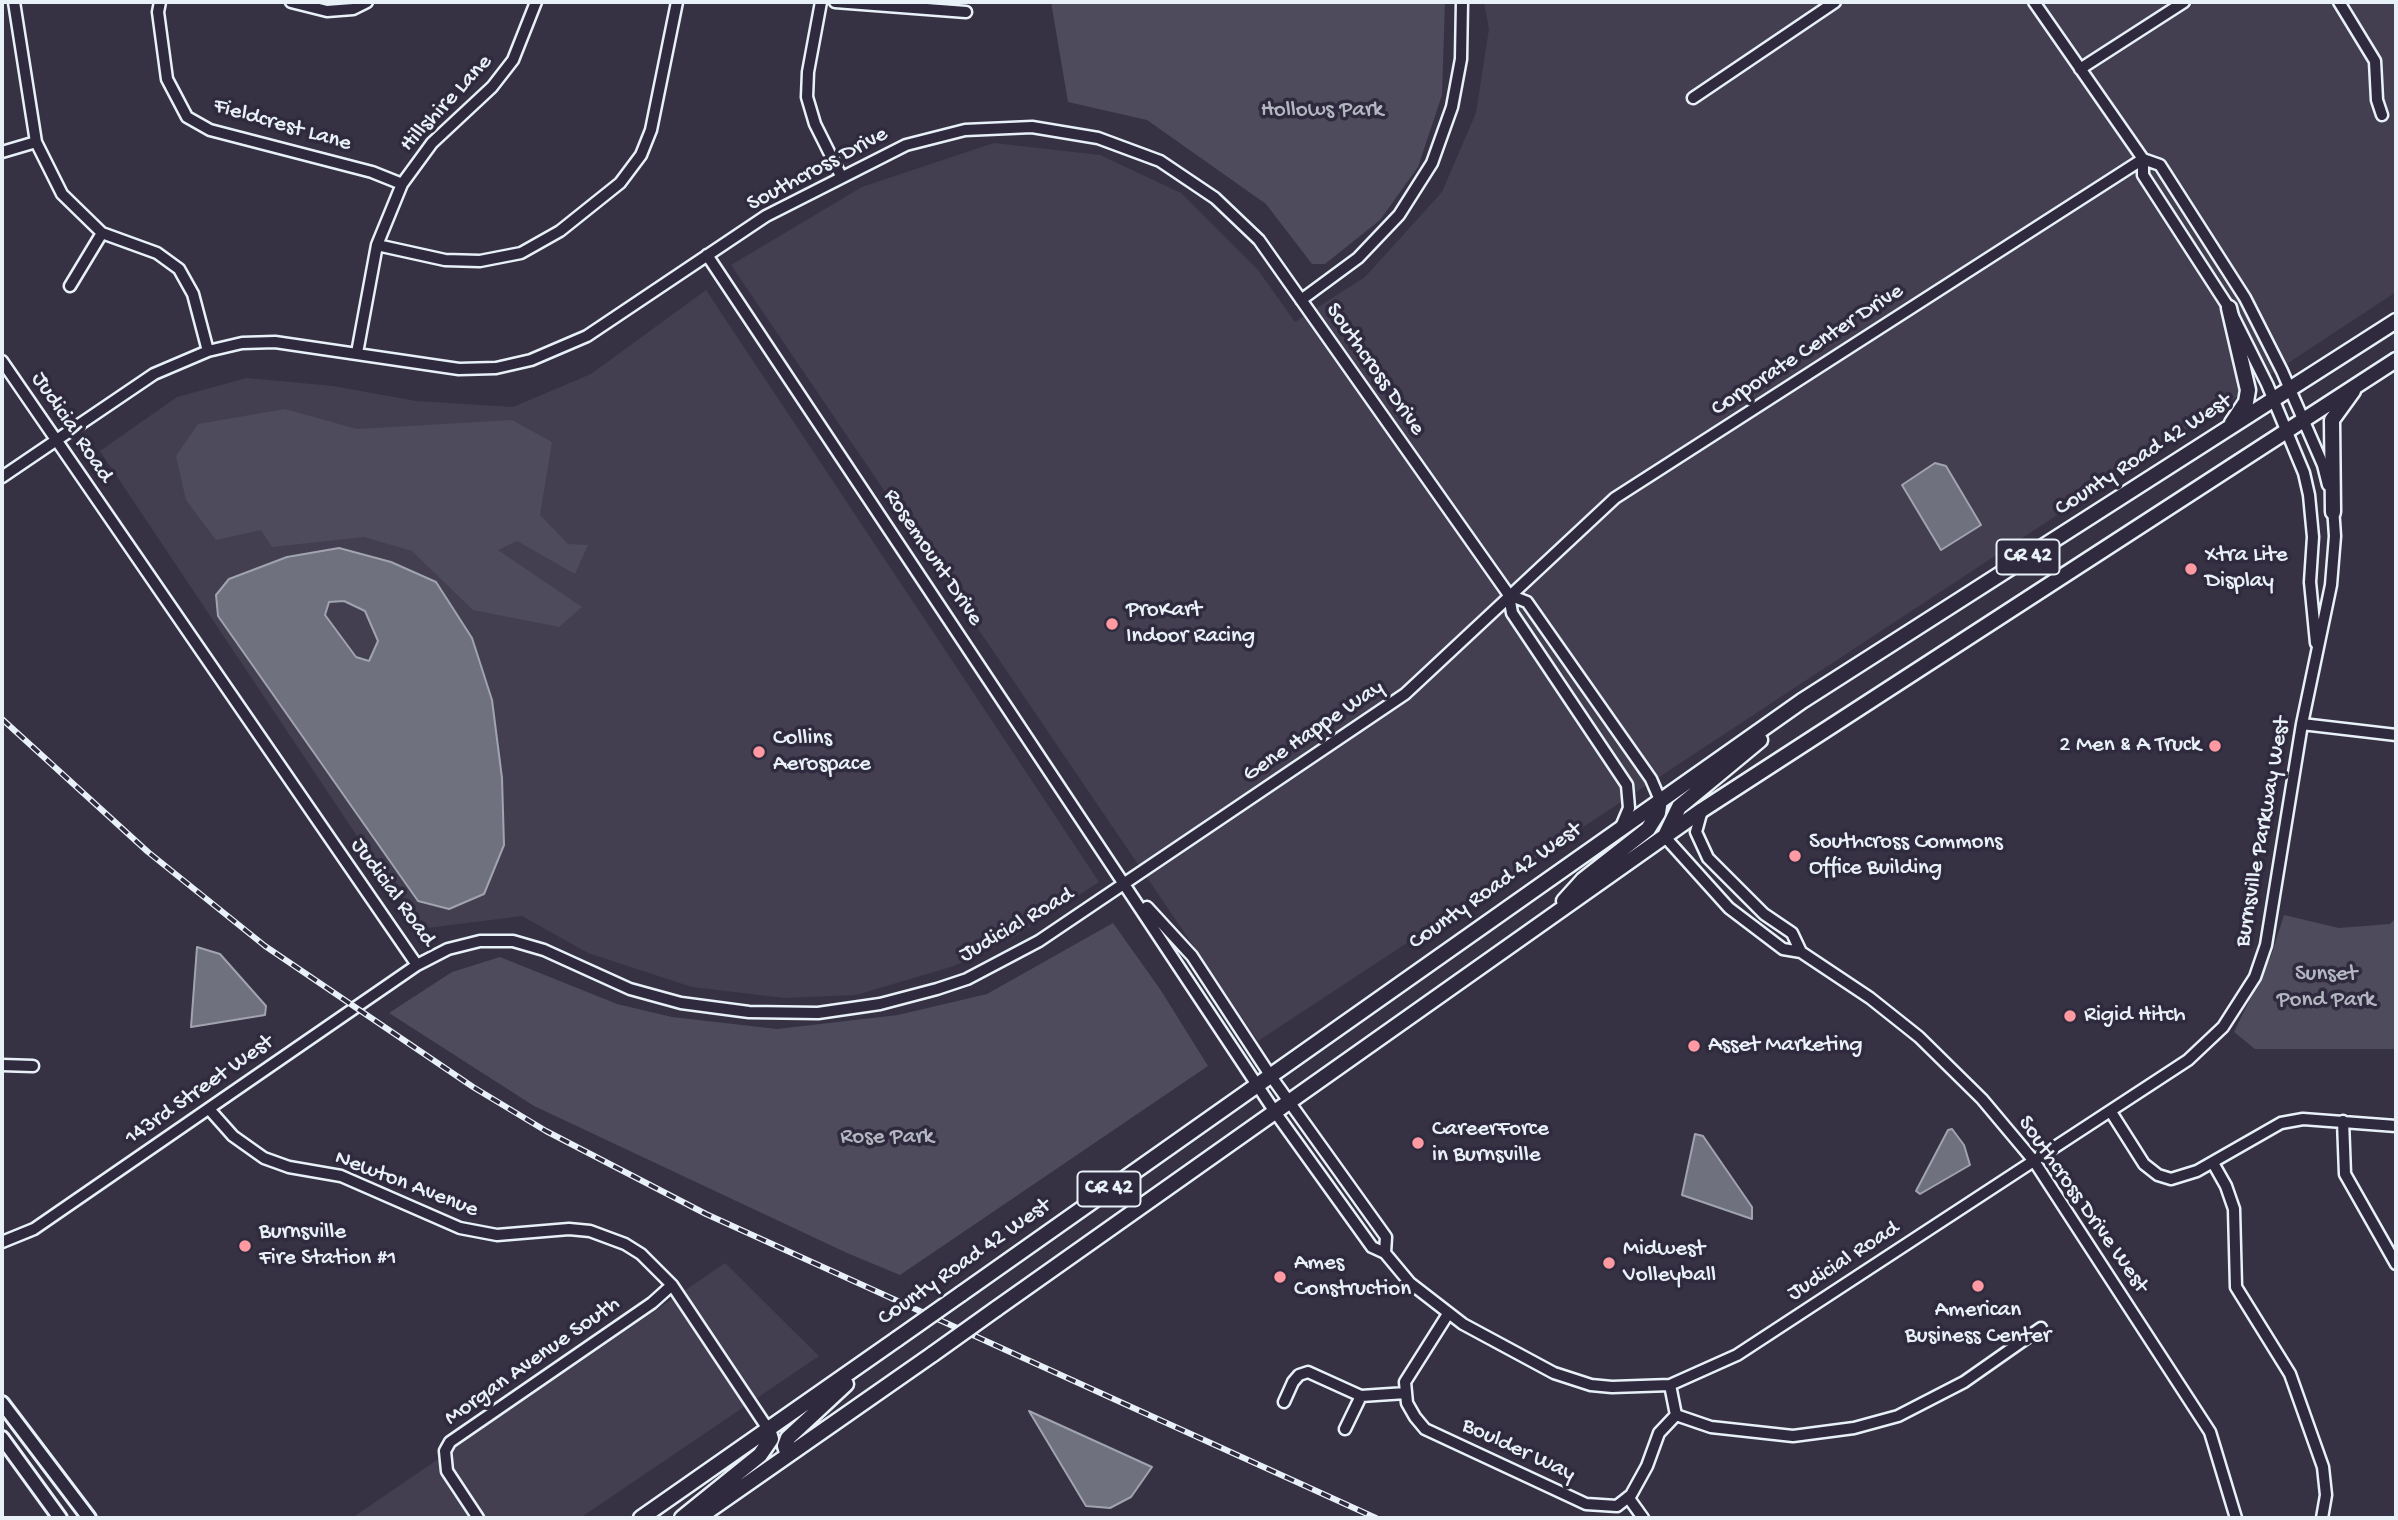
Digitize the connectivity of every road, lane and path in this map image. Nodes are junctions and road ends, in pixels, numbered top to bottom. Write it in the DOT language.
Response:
graph roads {
  1 [pos="13,2"];
  2 [pos="160,2"];
  3 [pos="292,2"];
  4 [pos="367,2"];
  5 [pos="536,2"];
  6 [pos="677,2"];
  7 [pos="821,2"];
  8 [pos="835,2"];
  9 [pos="1462,2"];
  10 [pos="1835,2"];
  11 [pos="2034,2"];
  12 [pos="2184,2"];
  13 [pos="2339,2"];
  14 [pos="966,12"];
  15 [pos="2080,69"];
  16 [pos="1693,98"];
  17 [pos="2382,116"];
  18 [pos="36,142"];
  19 [pos="2,152"];
  20 [pos="2143,159"];
  21 [pos="841,176"];
  22 [pos="402,184"];
  23 [pos="102,233"];
  24 [pos="377,245"];
  25 [pos="707,255"];
  26 [pos="70,286"];
  27 [pos="1301,300"];
  28 [pos="2229,308"];
  29 [pos="2396,321"];
  30 [pos="208,351"];
  31 [pos="357,353"];
  32 [pos="2396,360"];
  33 [pos="2,361"];
  34 [pos="2360,383"];
  35 [pos="2290,389"];
  36 [pos="2274,400"];
  37 [pos="2302,420"];
  38 [pos="2227,429"];
  39 [pos="2286,430"];
  40 [pos="55,440"];
  41 [pos="2,477"];
  42 [pos="2333,512"];
  43 [pos="1509,595"];
  44 [pos="2317,654"];
  45 [pos="1802,701"];
  46 [pos="2302,724"];
  47 [pos="2396,735"];
  48 [pos="1660,800"];
  49 [pos="1702,810"];
  50 [pos="1622,827"];
  51 [pos="1665,837"];
  52 [pos="1125,884"];
  53 [pos="1547,920"];
  54 [pos="1801,952"];
  55 [pos="416,965"];
  56 [pos="2,1065"];
  57 [pos="33,1066"];
  58 [pos="1270,1075"];
  59 [pos="1257,1084"];
  60 [pos="1290,1102"];
  61 [pos="209,1109"];
  62 [pos="1275,1112"];
  63 [pos="2110,1112"];
  64 [pos="2343,1121"];
  65 [pos="2396,1126"];
  66 [pos="2034,1161"];
  67 [pos="2213,1163"];
  68 [pos="2,1242"];
  69 [pos="1385,1253"];
  70 [pos="2396,1264"];
  71 [pos="672,1285"];
  72 [pos="1448,1314"];
  73 [pos="2041,1328"];
  74 [pos="897,1339"];
  75 [pos="1670,1385"];
  76 [pos="1406,1393"];
  77 [pos="1361,1396"];
  78 [pos="1284,1402"];
  79 [pos="2,1404"];
  80 [pos="1676,1415"];
  81 [pos="768,1429"];
  82 [pos="1345,1429"];
  83 [pos="2,1438"];
  84 [pos="788,1455"];
  85 [pos="1628,1497"];
  86 [pos="60,1518"];
  87 [pos="89,1518"];
  88 [pos="478,1518"];
  89 [pos="641,1518"];
  90 [pos="682,1518"];
  91 [pos="698,1518"];
  92 [pos="1643,1518"];
  93 [pos="2236,1518"];
  94 [pos="2322,1518"];
  1 -- 18 [label="street"];
  2 -- 22 [label="street, Fieldcrest Lane"];
  3 -- 4 [label="street"];
  5 -- 22 [label="street, Hillshire Lane"];
  6 -- 24 [label="street"];
  7 -- 21 [label="street"];
  8 -- 14 [label="street"];
  9 -- 27 [label="street"];
  10 -- 16 [label="street"];
  11 -- 15 [label="street"];
  12 -- 15 [label="street"];
  13 -- 17 [label="street"];
  15 -- 20 [label="street"];
  18 -- 19 [label="street"];
  18 -- 23 [label="street"];
  20 -- 28 [label="street, Burnsville Parkway West"];
  20 -- 35 [label="street, Burnsville Parkway West"];
  20 -- 43 [label="street, Corporate Center Drive"];
  21 -- 25 [label="street, Southcross Drive"];
  21 -- 27 [label="street, Southcross Drive"];
  22 -- 24 [label="street, Hillshire Lane"];
  23 -- 26 [label="street"];
  23 -- 30 [label="street"];
  24 -- 31 [label="street, Hillshire Lane"];
  25 -- 31 [label="street, Southcross Drive"];
  25 -- 52 [label="street, Rosemount Drive"];
  27 -- 43 [label="street, Southcross Drive"];
  28 -- 36 [label="street, Burnsville Parkway West"];
  28 -- 38 [label="highway"];
  29 -- 35 [label="highway, County Road 42 West / CR 42"];
  30 -- 31 [label="street, Southcross Drive"];
  30 -- 40 [label="street, Southcross Drive"];
  32 -- 34 [label="highway, CR 42"];
  33 -- 40 [label="street, Judicial Road"];
  34 -- 37 [label="highway, CR 42"];
  34 -- 42 [label="highway"];
  35 -- 36 [label="highway, County Road 42 West / CR 42"];
  35 -- 37 [label="street, Burnsville Parkway West"];
  36 -- 38 [label="highway, County Road 42 West / CR 42"];
  36 -- 39 [label="street, Burnsville Parkway West"];
  37 -- 39 [label="highway, CR 42"];
  37 -- 42 [label="street, Burnsville Parkway West"];
  38 -- 45 [label="highway, County Road 42 West / CR 42"];
  39 -- 44 [label="street, Burnsville Parkway West"];
  39 -- 49 [label="highway, CR 42"];
  40 -- 41 [label="street, Southcross Drive"];
  40 -- 55 [label="street, Judicial Road"];
  42 -- 44 [label="street, Burnsville Parkway West"];
  43 -- 48 [label="street, Southcross Drive"];
  43 -- 50 [label="street, Southcross Drive"];
  43 -- 52 [label="street, Gene Happe Way"];
  44 -- 46 [label="street, Burnsville Parkway West"];
  45 -- 48 [label="highway, County Road 42 West / CR 42"];
  45 -- 51 [label="highway"];
  46 -- 47 [label="street"];
  46 -- 63 [label="street, Burnsville Parkway West"];
  48 -- 50 [label="highway, County Road 42 West / CR 42"];
  48 -- 53 [label="highway"];
  49 -- 51 [label="highway, CR 42"];
  49 -- 54 [label="street, Southcross Drive West"];
  50 -- 58 [label="highway, County Road 42 West / CR 42"];
  51 -- 53 [label="highway, CR 42"];
  51 -- 54 [label="street, Southcross Drive West"];
  52 -- 55 [label="street, Judicial Road"];
  52 -- 58 [label="street, Rosemount Drive"];
  52 -- 59 [label="street, Rosemount Drive"];
  53 -- 60 [label="highway, CR 42"];
  54 -- 66 [label="street, Southcross Drive West"];
  55 -- 61 [label="street, 143rd Street West"];
  56 -- 57 [label="street"];
  58 -- 59 [label="highway, County Road 42 West / CR 42"];
  58 -- 60 [label="street, Judicial Road"];
  59 -- 62 [label="street, Judicial Road"];
  59 -- 74 [label="highway, County Road 42 West / CR 42, bridge"];
  60 -- 62 [label="highway, CR 42"];
  60 -- 69 [label="street, Judicial Road"];
  61 -- 68 [label="street, 143rd Street West"];
  61 -- 71 [label="street, Newton Avenue"];
  62 -- 69 [label="street, Judicial Road"];
  62 -- 84 [label="highway, CR 42, bridge"];
  63 -- 66 [label="street, Burnsville Parkway West"];
  63 -- 67 [label="street"];
  64 -- 65 [label="street"];
  64 -- 67 [label="street"];
  64 -- 70 [label="street"];
  66 -- 75 [label="street, Judicial Road"];
  66 -- 93 [label="street, Southcross Drive West"];
  67 -- 94 [label="street"];
  69 -- 72 [label="street, Judicial Road"];
  71 -- 81 [label="street, Newton Avenue"];
  71 -- 88 [label="street, Morgan Avenue South"];
  72 -- 75 [label="street, Judicial Road"];
  72 -- 76 [label="street"];
  73 -- 80 [label="street"];
  74 -- 81 [label="highway, County Road 42 West / CR 42"];
  74 -- 84 [label="highway"];
  75 -- 80 [label="street"];
  76 -- 77 [label="street"];
  76 -- 85 [label="street, Boulder Way"];
  77 -- 78 [label="street"];
  77 -- 82 [label="street"];
  79 -- 87 [label="main road"];
  80 -- 85 [label="street"];
  81 -- 89 [label="highway, County Road 42 West / CR 42"];
  81 -- 90 [label="highway"];
  83 -- 86 [label="main road"];
  84 -- 91 [label="highway, CR 42"];
  85 -- 92 [label="street"];
}
